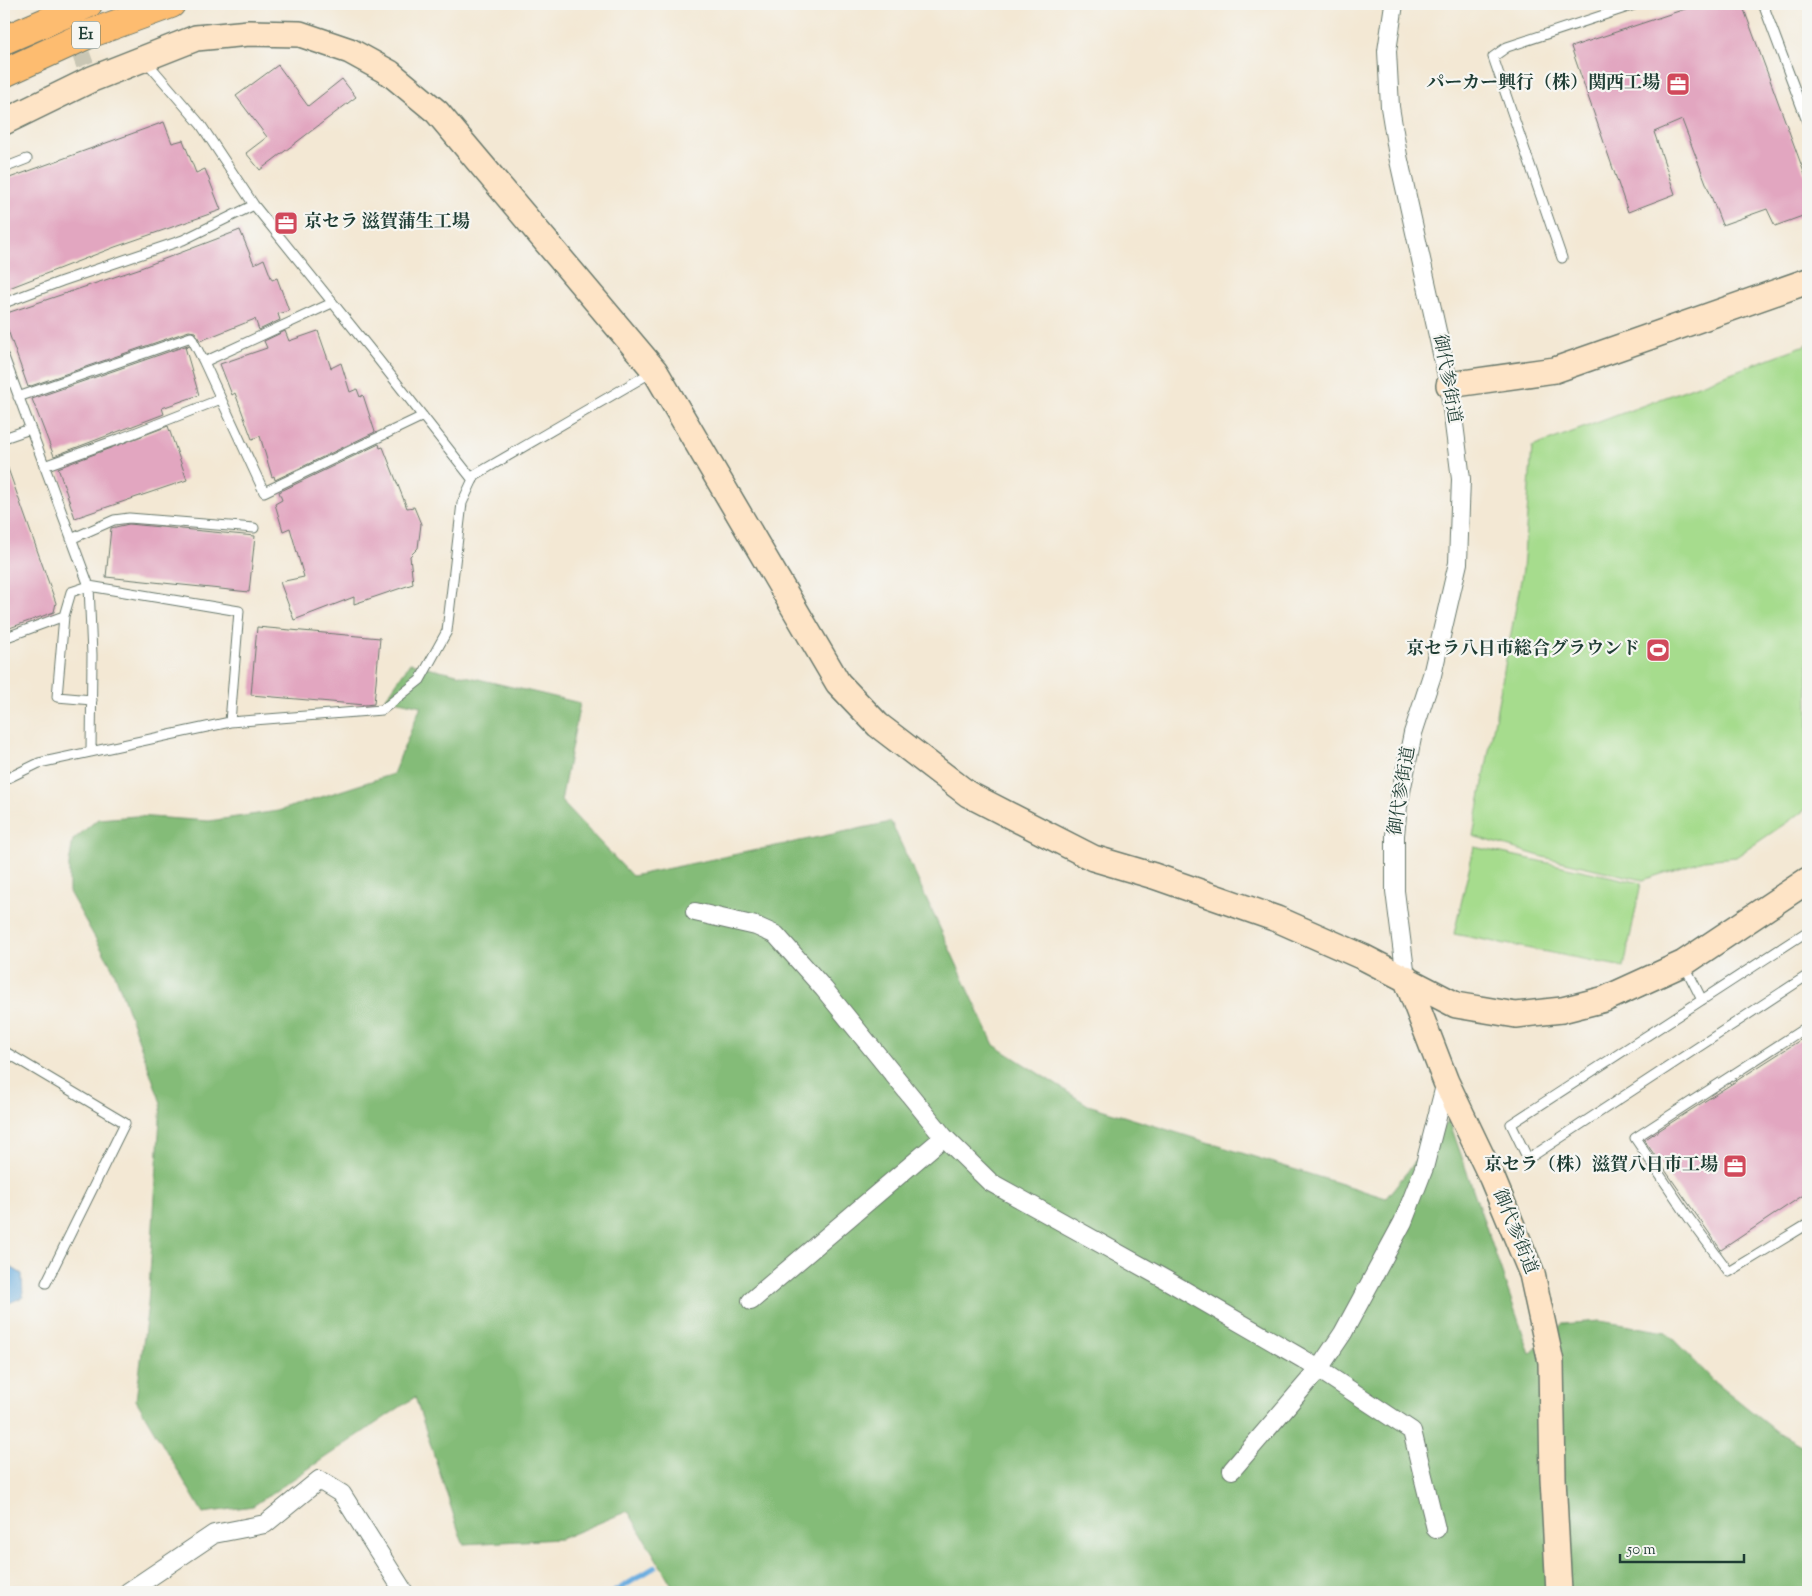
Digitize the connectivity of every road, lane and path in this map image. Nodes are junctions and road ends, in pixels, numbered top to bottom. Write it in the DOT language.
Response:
graph roads {
  1 [pos="88,4"];
  2 [pos="171,4"];
  3 [pos="1394,4"];
  4 [pos="1637,4"];
  5 [pos="1763,4"];
  6 [pos="4,40"];
  7 [pos="144,59"];
  8 [pos="4,73"];
  9 [pos="4,122"];
  10 [pos="1808,124"];
  11 [pos="27,159"];
  12 [pos="4,168"];
  13 [pos="254,205"];
  14 [pos="1562,258"];
  15 [pos="1808,281"];
  16 [pos="4,303"];
  17 [pos="332,303"];
  18 [pos="4,356"];
  19 [pos="204,362"];
  20 [pos="655,371"];
  21 [pos="1449,386"];
  22 [pos="18,398"];
  23 [pos="221,399"];
  24 [pos="423,416"];
  25 [pos="30,429"];
  26 [pos="4,438"];
  27 [pos="44,466"];
  28 [pos="473,480"];
  29 [pos="254,528"];
  30 [pos="71,539"];
  31 [pos="89,586"];
  32 [pos="64,616"];
  33 [pos="4,638"];
  34 [pos="92,700"];
  35 [pos="230,722"];
  36 [pos="91,752"];
  37 [pos="4,780"];
  38 [pos="1808,880"];
  39 [pos="695,912"];
  40 [pos="1808,931"];
  41 [pos="1684,963"];
  42 [pos="1808,975"];
  43 [pos="1406,978"];
  44 [pos="1702,1000"];
  45 [pos="1808,1026"];
  46 [pos="4,1050"];
  47 [pos="1446,1082"];
  48 [pos="944,1137"];
  49 [pos="1808,1224"];
  50 [pos="46,1283"];
  51 [pos="751,1301"];
  52 [pos="1318,1370"];
  53 [pos="1232,1470"];
  54 [pos="1436,1529"];
  55 [pos="128,1592"];
  56 [pos="404,1592"];
  57 [pos="1559,1592"];
  1 -- 6 [label="highway, E1"];
  2 -- 8 [label="highway, E1"];
  3 -- 21 [label="street, 御代参街道"];
  4 -- 14 [label="lane"];
  5 -- 10 [label="lane"];
  7 -- 9 [label="street"];
  7 -- 13 [label="lane"];
  7 -- 20 [label="street"];
  11 -- 12 [label="lane"];
  13 -- 16 [label="lane"];
  13 -- 17 [label="lane"];
  15 -- 21 [label="street"];
  17 -- 19 [label="lane"];
  17 -- 24 [label="lane"];
  18 -- 22 [label="lane"];
  19 -- 22 [label="lane"];
  19 -- 23 [label="lane"];
  20 -- 28 [label="lane"];
  20 -- 43 [label="street"];
  21 -- 43 [label="street, 御代参街道"];
  22 -- 25 [label="lane"];
  23 -- 24 [label="lane"];
  23 -- 27 [label="lane"];
  24 -- 28 [label="lane"];
  25 -- 26 [label="lane"];
  25 -- 27 [label="lane"];
  27 -- 30 [label="lane"];
  28 -- 35 [label="lane"];
  29 -- 30 [label="lane"];
  30 -- 31 [label="lane"];
  31 -- 32 [label="lane"];
  31 -- 34 [label="lane"];
  31 -- 35 [label="lane"];
  32 -- 33 [label="lane"];
  32 -- 34 [label="lane"];
  34 -- 36 [label="lane"];
  35 -- 36 [label="lane"];
  36 -- 37 [label="lane"];
  38 -- 41 [label="street"];
  39 -- 48 [label="street"];
  40 -- 44 [label="lane"];
  41 -- 43 [label="street"];
  41 -- 44 [label="lane"];
  42 -- 44 [label="lane"];
  43 -- 47 [label="street, 御代参街道"];
  45 -- 49 [label="lane"];
  46 -- 50 [label="lane"];
  47 -- 52 [label="street"];
  47 -- 57 [label="street, 御代参街道"];
  48 -- 51 [label="street"];
  48 -- 52 [label="street"];
  52 -- 53 [label="street"];
  52 -- 54 [label="street"];
  55 -- 56 [label="street"];
}
